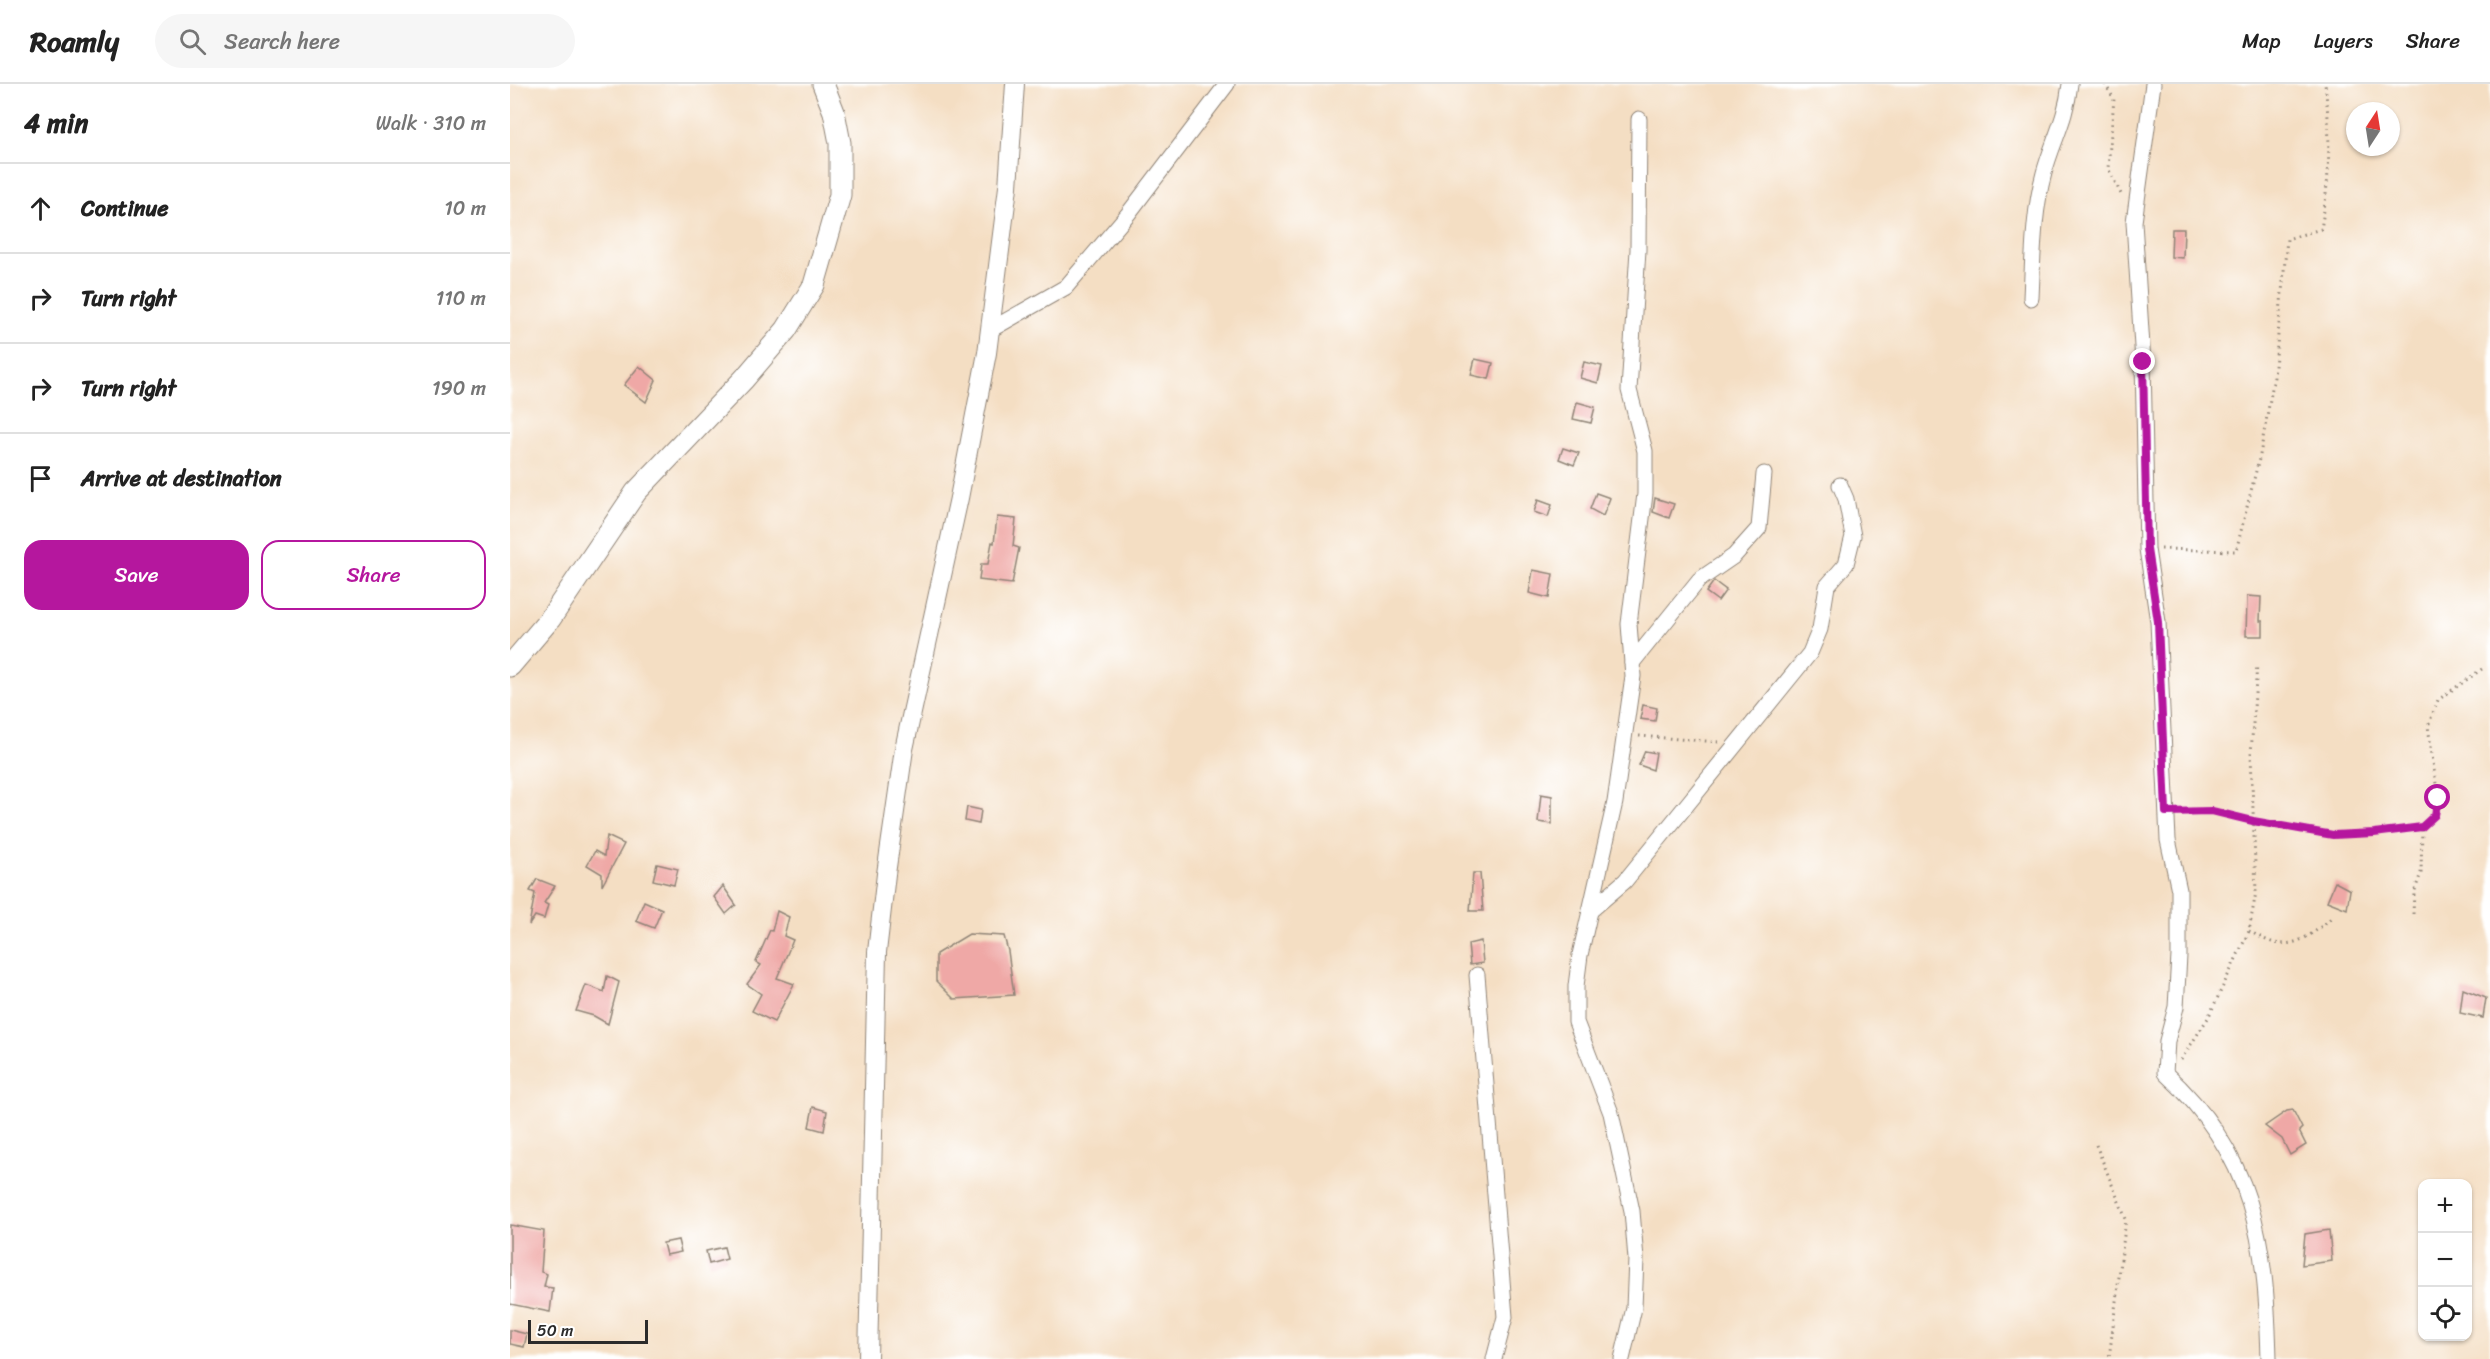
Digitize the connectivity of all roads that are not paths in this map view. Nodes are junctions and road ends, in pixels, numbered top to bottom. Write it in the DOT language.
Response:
graph roads {
  1 [pos="823,84"];
  2 [pos="1015,84"];
  3 [pos="1227,84"];
  4 [pos="2070,84"];
  5 [pos="2153,84"];
  6 [pos="1639,119"];
  7 [pos="2031,298"];
  8 [pos="990,330"];
  9 [pos="1764,474"];
  10 [pos="1840,485"];
  11 [pos="1632,663"];
  12 [pos="510,666"];
  13 [pos="1590,911"];
  14 [pos="1477,975"];
  15 [pos="868,1359"];
  16 [pos="1494,1359"];
  17 [pos="1622,1359"];
  18 [pos="2269,1359"];
  1 -- 12 [label="main road"];
  2 -- 8 [label="street"];
  3 -- 8 [label="street"];
  4 -- 7 [label="street"];
  5 -- 18 [label="street"];
  6 -- 11 [label="street"];
  8 -- 15 [label="street"];
  9 -- 11 [label="street"];
  10 -- 13 [label="street"];
  11 -- 13 [label="street"];
  13 -- 17 [label="street"];
  14 -- 16 [label="street"];
}
